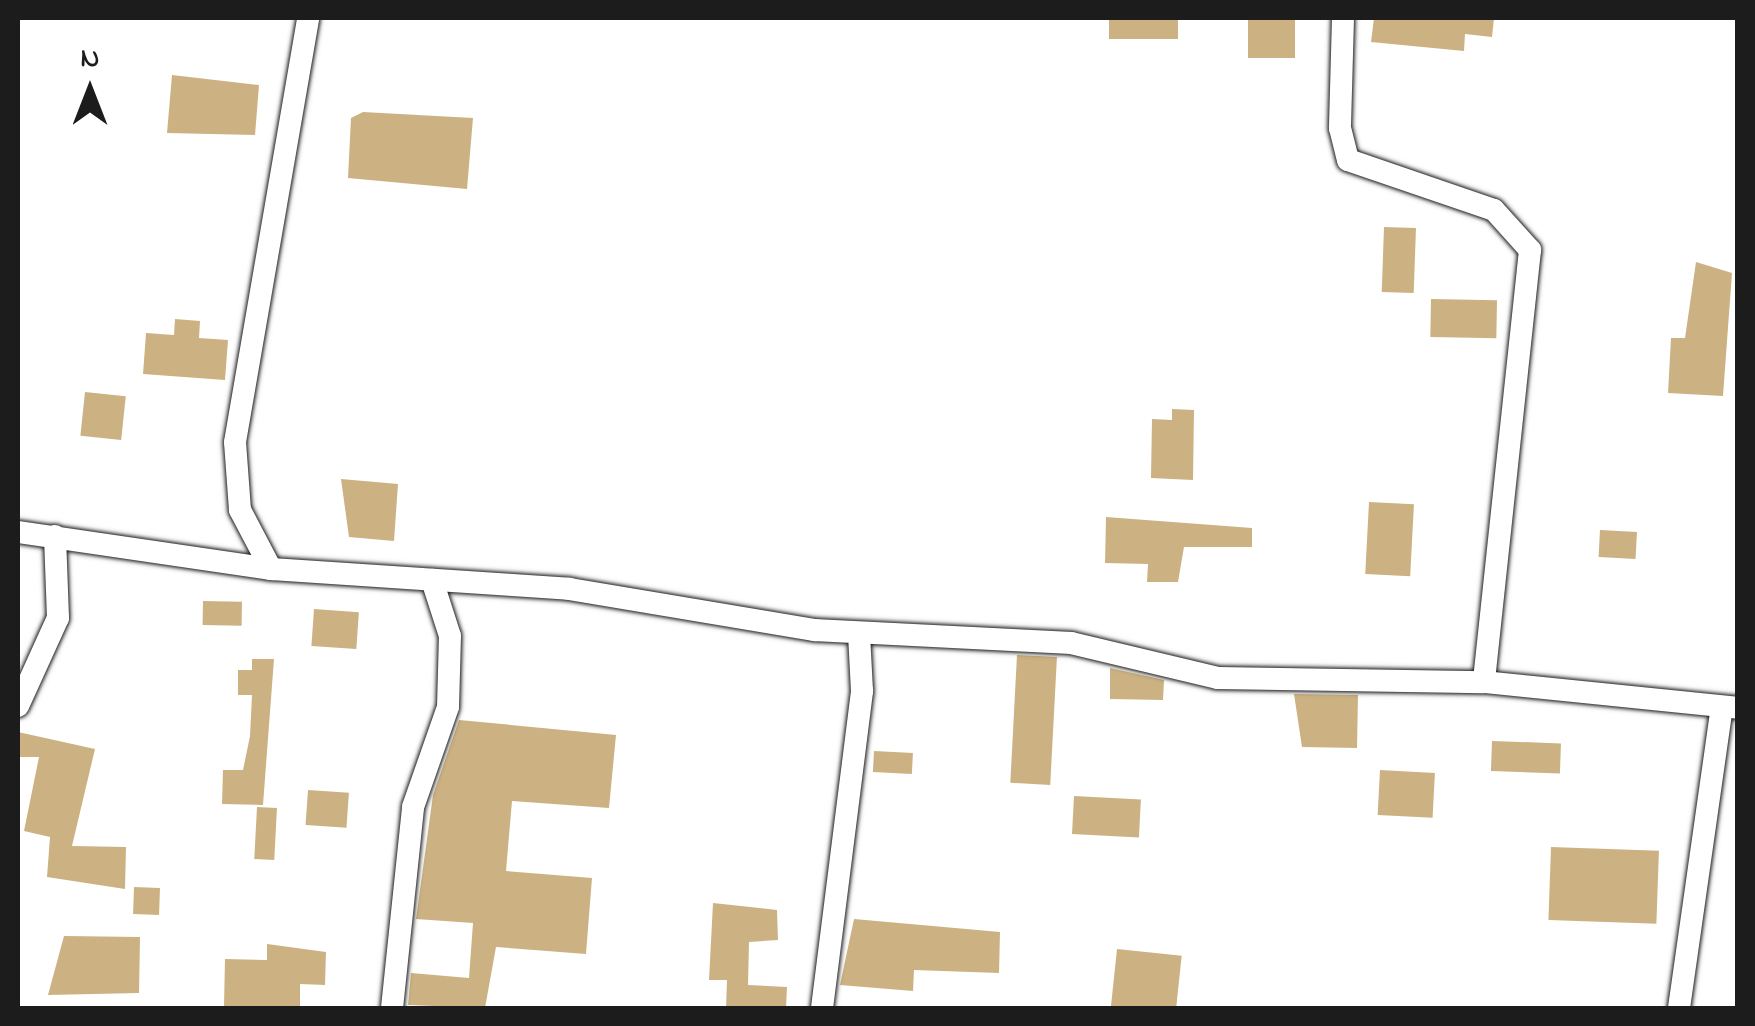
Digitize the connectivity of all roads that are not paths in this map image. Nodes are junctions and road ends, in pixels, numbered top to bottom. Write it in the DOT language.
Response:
graph roads {
  1 [pos="308,18"];
  2 [pos="1343,18"];
  3 [pos="18,532"];
  4 [pos="56,536"];
  5 [pos="272,569"];
  6 [pos="432,580"];
  7 [pos="860,634"];
  8 [pos="1484,682"];
  9 [pos="18,706"];
  10 [pos="1730,708"];
  11 [pos="392,1008"];
  12 [pos="822,1008"];
  13 [pos="1679,1008"];
  1 -- 5 [label="street"];
  2 -- 8 [label="street"];
  3 -- 4 [label="street"];
  4 -- 5 [label="street"];
  4 -- 9 [label="street"];
  5 -- 6 [label="street"];
  6 -- 7 [label="street"];
  6 -- 11 [label="street"];
  7 -- 8 [label="street"];
  7 -- 12 [label="street"];
  8 -- 10 [label="street"];
  10 -- 13 [label="street"];
}
